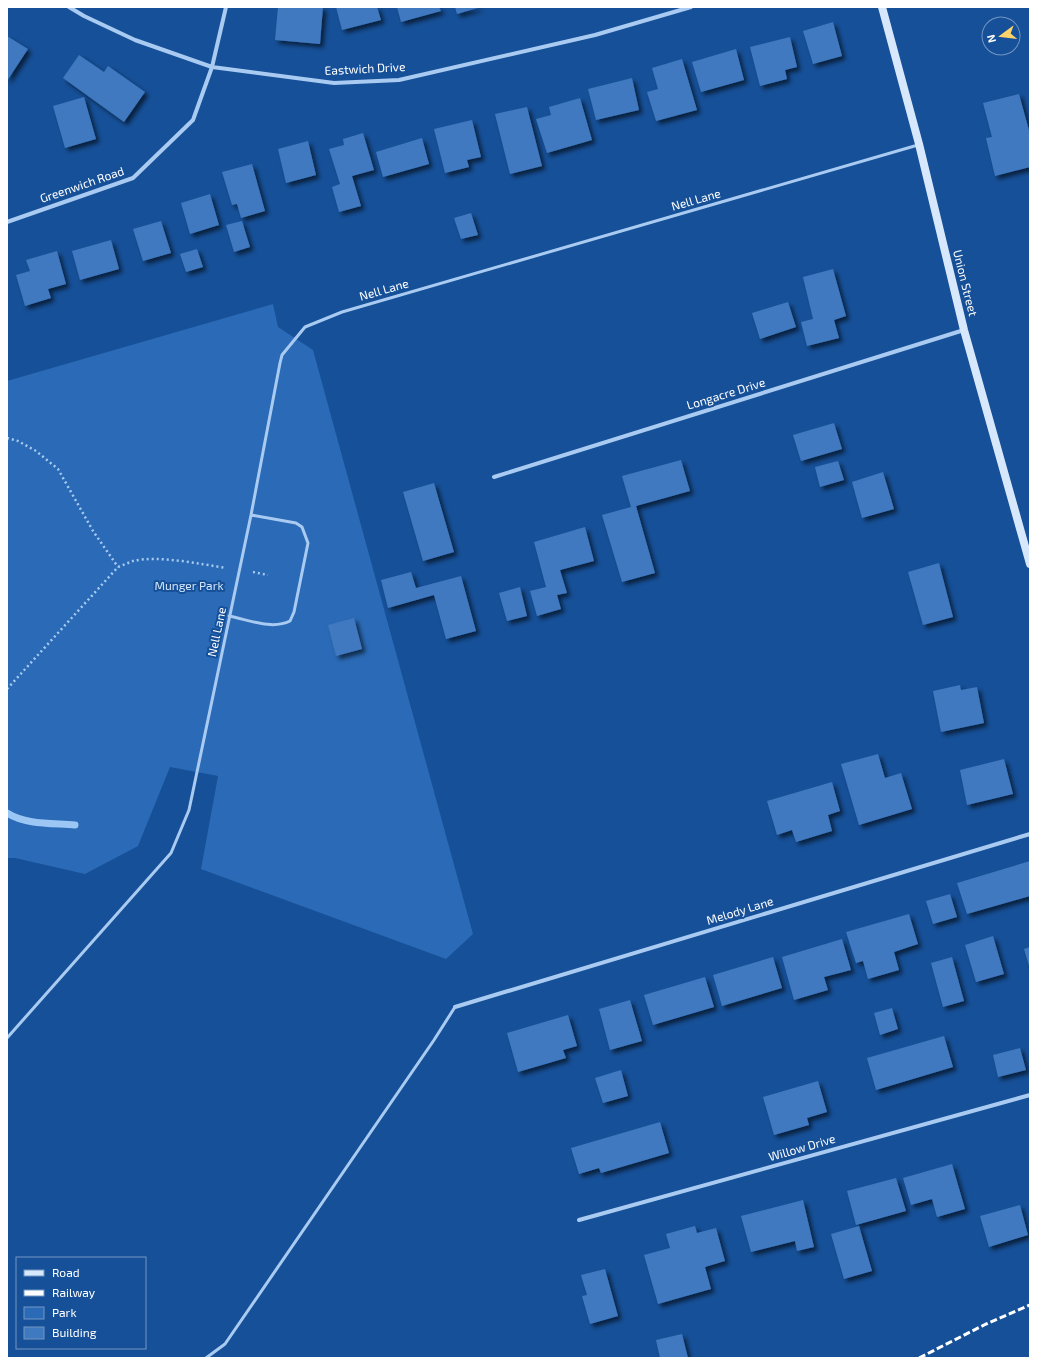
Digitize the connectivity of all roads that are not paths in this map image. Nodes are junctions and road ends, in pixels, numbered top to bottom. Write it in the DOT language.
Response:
graph roads {
  1 [pos="69,7"];
  2 [pos="226,7"];
  3 [pos="691,7"];
  4 [pos="882,7"];
  5 [pos="212,67"];
  6 [pos="919,144"];
  7 [pos="7,222"];
  8 [pos="964,330"];
  9 [pos="494,477"];
  10 [pos="251,515"];
  11 [pos="1030,564"];
  12 [pos="229,616"];
  13 [pos="1030,834"];
  14 [pos="455,1007"];
  15 [pos="7,1038"];
  16 [pos="1030,1095"];
  17 [pos="579,1220"];
  18 [pos="206,1358"];
  1 -- 5 [label="street, Eastwich Drive"];
  2 -- 5 [label="street, Greenwich Road"];
  3 -- 5 [label="street, Eastwich Drive"];
  4 -- 6 [label="main road, Union Street"];
  5 -- 7 [label="street, Greenwich Road"];
  6 -- 8 [label="main road, Union Street"];
  6 -- 10 [label="lane, Nell Lane"];
  8 -- 9 [label="street, Longacre Drive"];
  8 -- 11 [label="main road, Union Street"];
  10 -- 12 [label="lane, Nell Lane"];
  10 -- 12 [label="lane"];
  12 -- 15 [label="lane, Nell Lane"];
  13 -- 14 [label="street, Melody Lane"];
  14 -- 18 [label="lane"];
  16 -- 17 [label="street, Willow Drive"];
}
